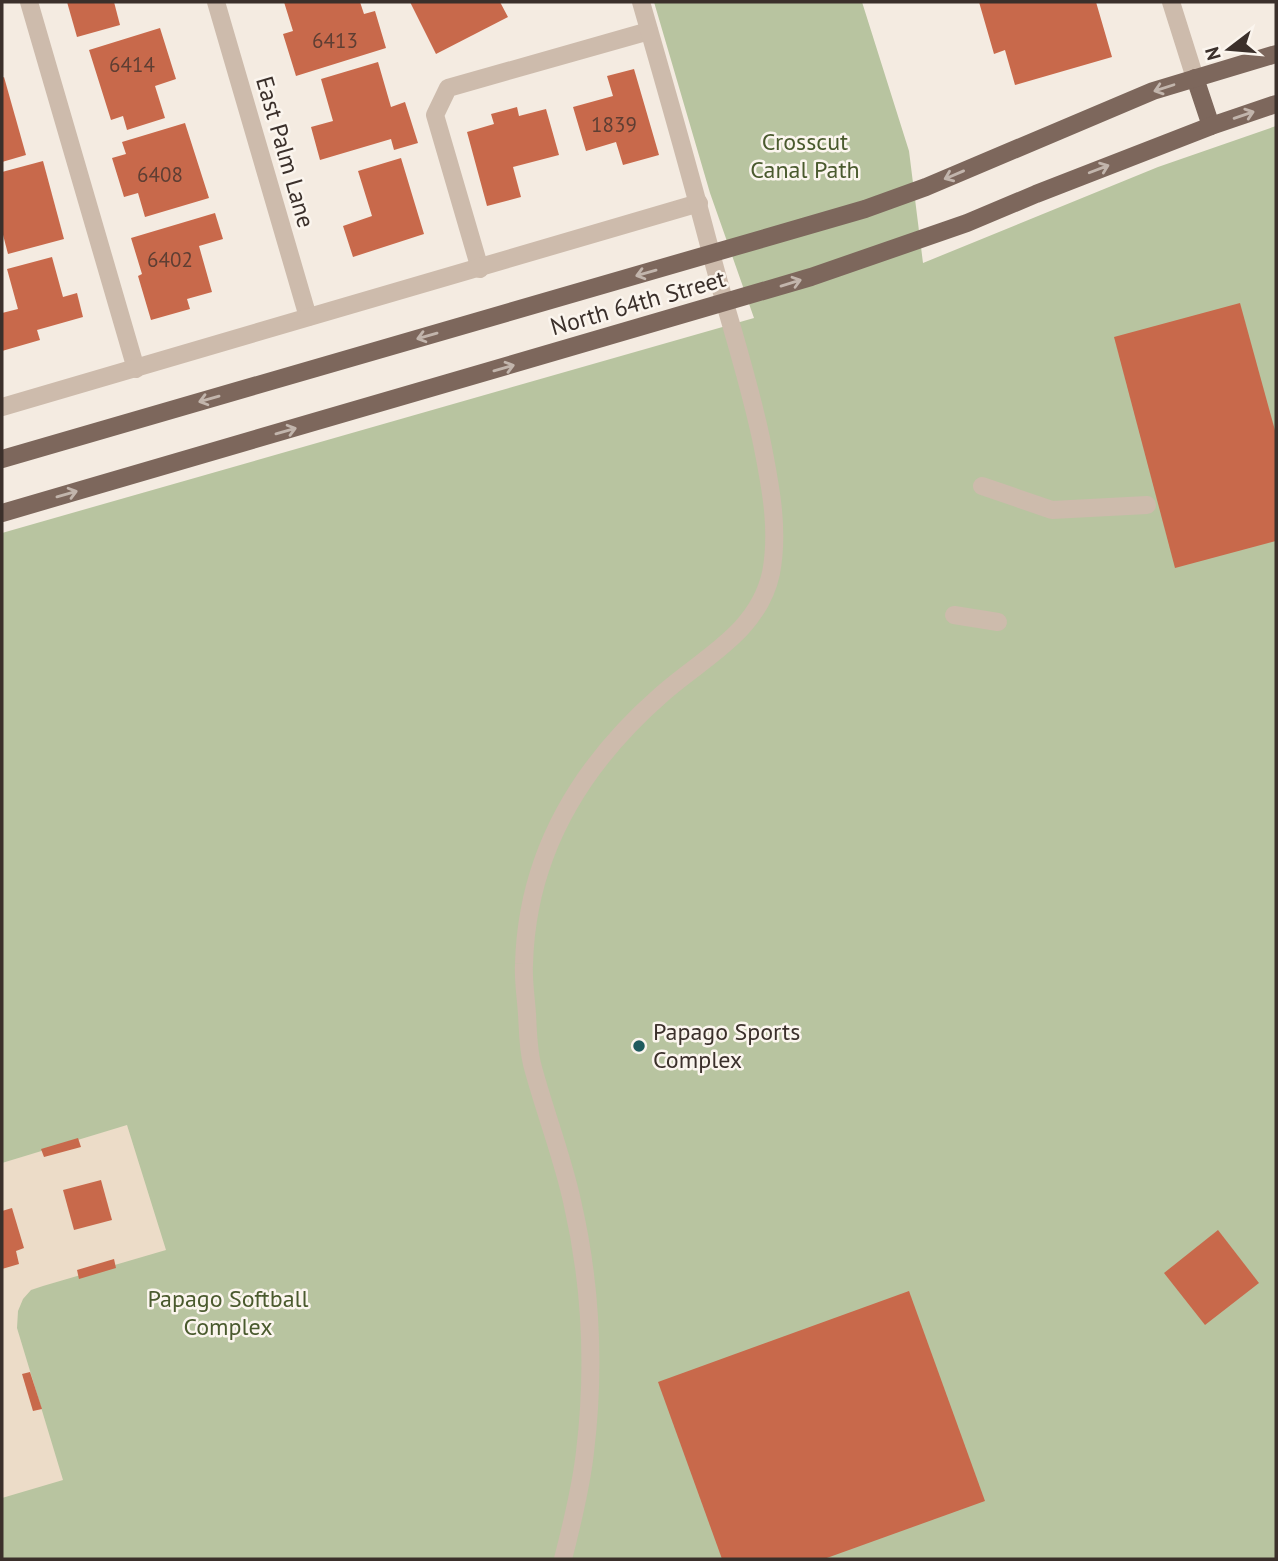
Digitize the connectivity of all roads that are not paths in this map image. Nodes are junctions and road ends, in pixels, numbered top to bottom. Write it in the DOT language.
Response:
graph roads {
  1 [pos="29,2"];
  2 [pos="216,2"];
  3 [pos="641,2"];
  4 [pos="1171,2"];
  5 [pos="649,31"];
  6 [pos="1276,54"];
  7 [pos="1195,78"];
  8 [pos="1276,104"];
  9 [pos="1211,126"];
  10 [pos="699,203"];
  11 [pos="711,254"];
  12 [pos="480,268"];
  13 [pos="726,303"];
  14 [pos="308,317"];
  15 [pos="136,369"];
  16 [pos="2,407"];
  17 [pos="2,459"];
  18 [pos="982,486"];
  19 [pos="1147,505"];
  20 [pos="2,513"];
  21 [pos="954,615"];
  22 [pos="998,622"];
  23 [pos="563,1559"];
  1 -- 15 [label="street"];
  2 -- 14 [label="street, East Palm Lane"];
  3 -- 5 [label="street, North 64th Street"];
  4 -- 7 [label="street"];
  5 -- 10 [label="street, North 64th Street"];
  5 -- 12 [label="street"];
  6 -- 7 [label="main road, North 64th Street"];
  7 -- 9 [label="main road"];
  7 -- 11 [label="main road, North 64th Street, one-way"];
  9 -- 8 [label="main road, North 64th Street, one-way"];
  13 -- 9 [label="main road, North 64th Street, one-way"];
  10 -- 11 [label="street, North 64th Street"];
  10 -- 12 [label="street"];
  11 -- 13 [label="street"];
  11 -- 17 [label="main road, North 64th Street, one-way"];
  12 -- 14 [label="street"];
  20 -- 13 [label="main road, North 64th Street, one-way"];
  13 -- 23 [label="street"];
  14 -- 15 [label="street"];
  15 -- 16 [label="street"];
  18 -- 19 [label="street"];
  21 -- 22 [label="street"];
}
